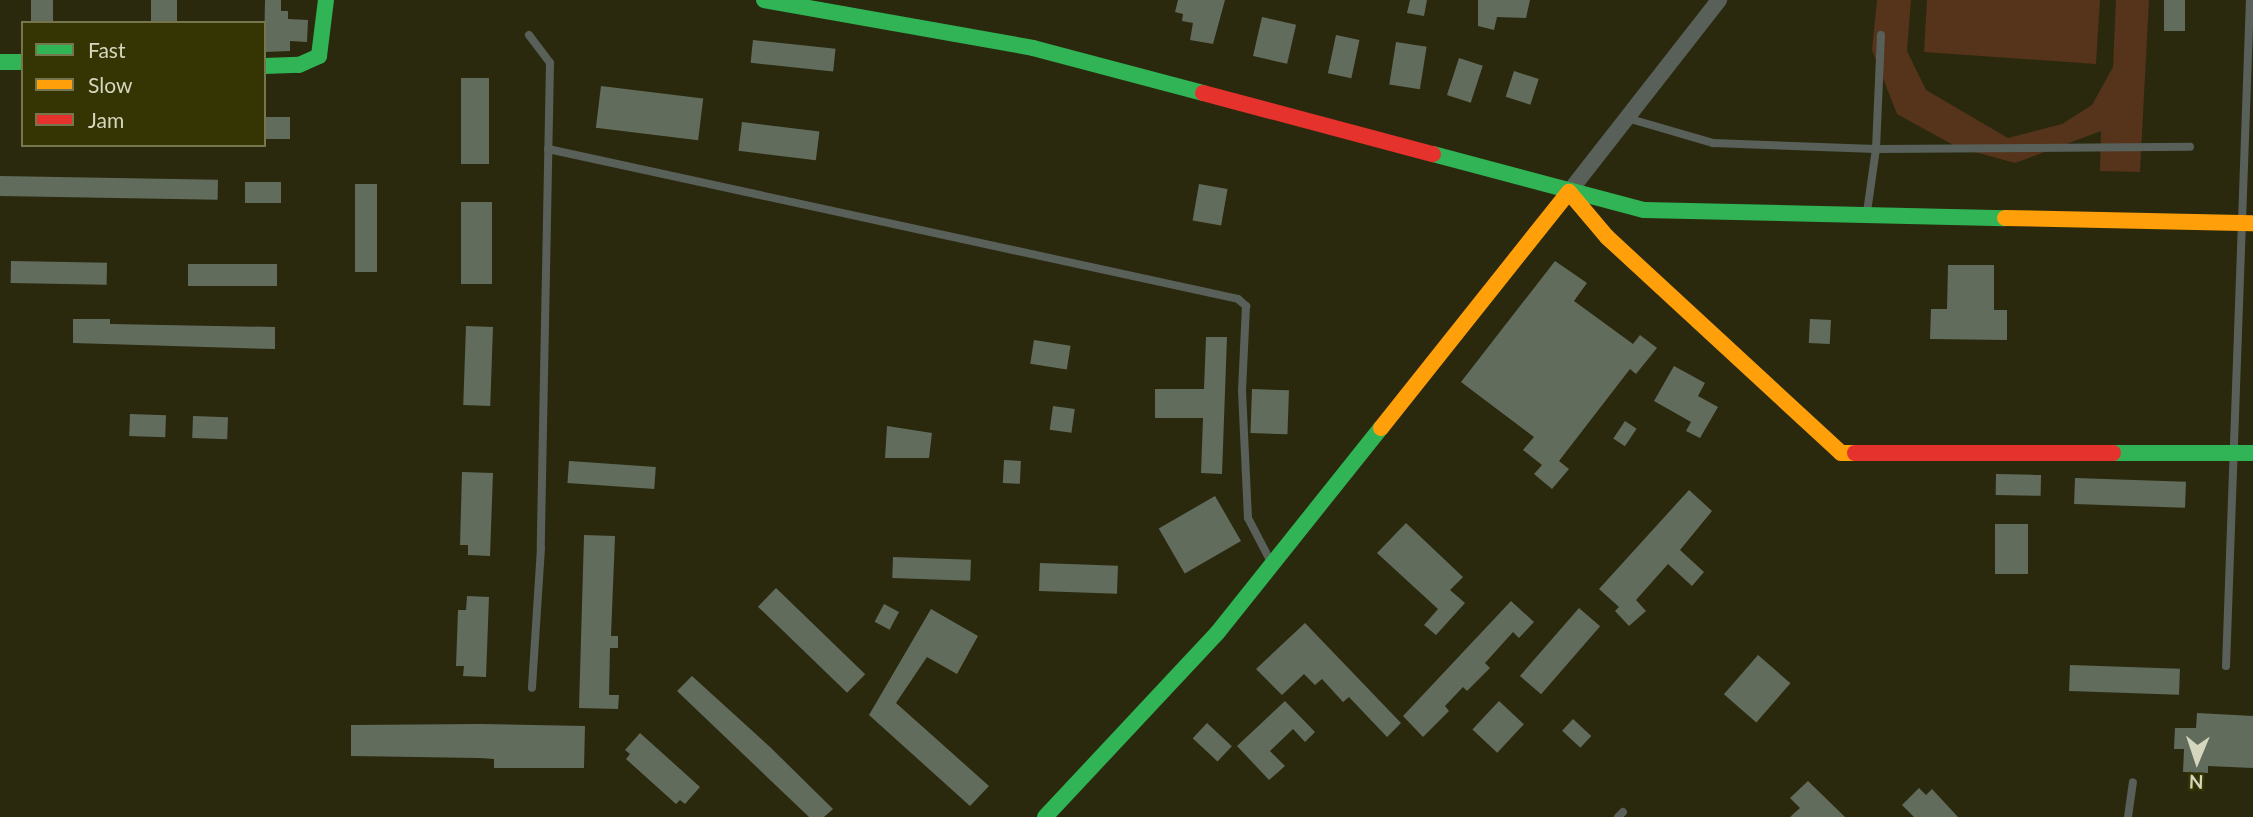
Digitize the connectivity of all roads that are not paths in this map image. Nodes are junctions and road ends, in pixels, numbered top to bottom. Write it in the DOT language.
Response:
graph roads {
  1 [pos="326,0"];
  2 [pos="764,0"];
  3 [pos="1719,0"];
  4 [pos="2250,0"];
  5 [pos="529,34"];
  6 [pos="1881,35"];
  7 [pos="0,62"];
  8 [pos="21,62"];
  9 [pos="266,66"];
  10 [pos="1628,118"];
  11 [pos="2190,147"];
  12 [pos="548,149"];
  13 [pos="1876,149"];
  14 [pos="1569,192"];
  15 [pos="1867,215"];
  16 [pos="2247,223"];
  17 [pos="2233,453"];
  18 [pos="2253,453"];
  19 [pos="1272,564"];
  20 [pos="2226,666"];
  21 [pos="532,688"];
  22 [pos="2133,782"];
  23 [pos="1045,817"];
  24 [pos="2128,817"];
  1 -- 9 [label="street"];
  2 -- 14 [label="street"];
  3 -- 10 [label="street"];
  4 -- 16 [label="lane"];
  5 -- 12 [label="lane"];
  6 -- 13 [label="lane"];
  7 -- 8 [label="street"];
  10 -- 13 [label="lane"];
  10 -- 14 [label="street"];
  11 -- 13 [label="lane"];
  12 -- 19 [label="lane"];
  12 -- 21 [label="lane"];
  13 -- 15 [label="lane"];
  14 -- 15 [label="street"];
  14 -- 17 [label="street"];
  14 -- 19 [label="street"];
  15 -- 16 [label="street"];
  16 -- 17 [label="lane"];
  17 -- 18 [label="street"];
  17 -- 20 [label="lane"];
  19 -- 23 [label="street"];
  22 -- 24 [label="lane"];
}
